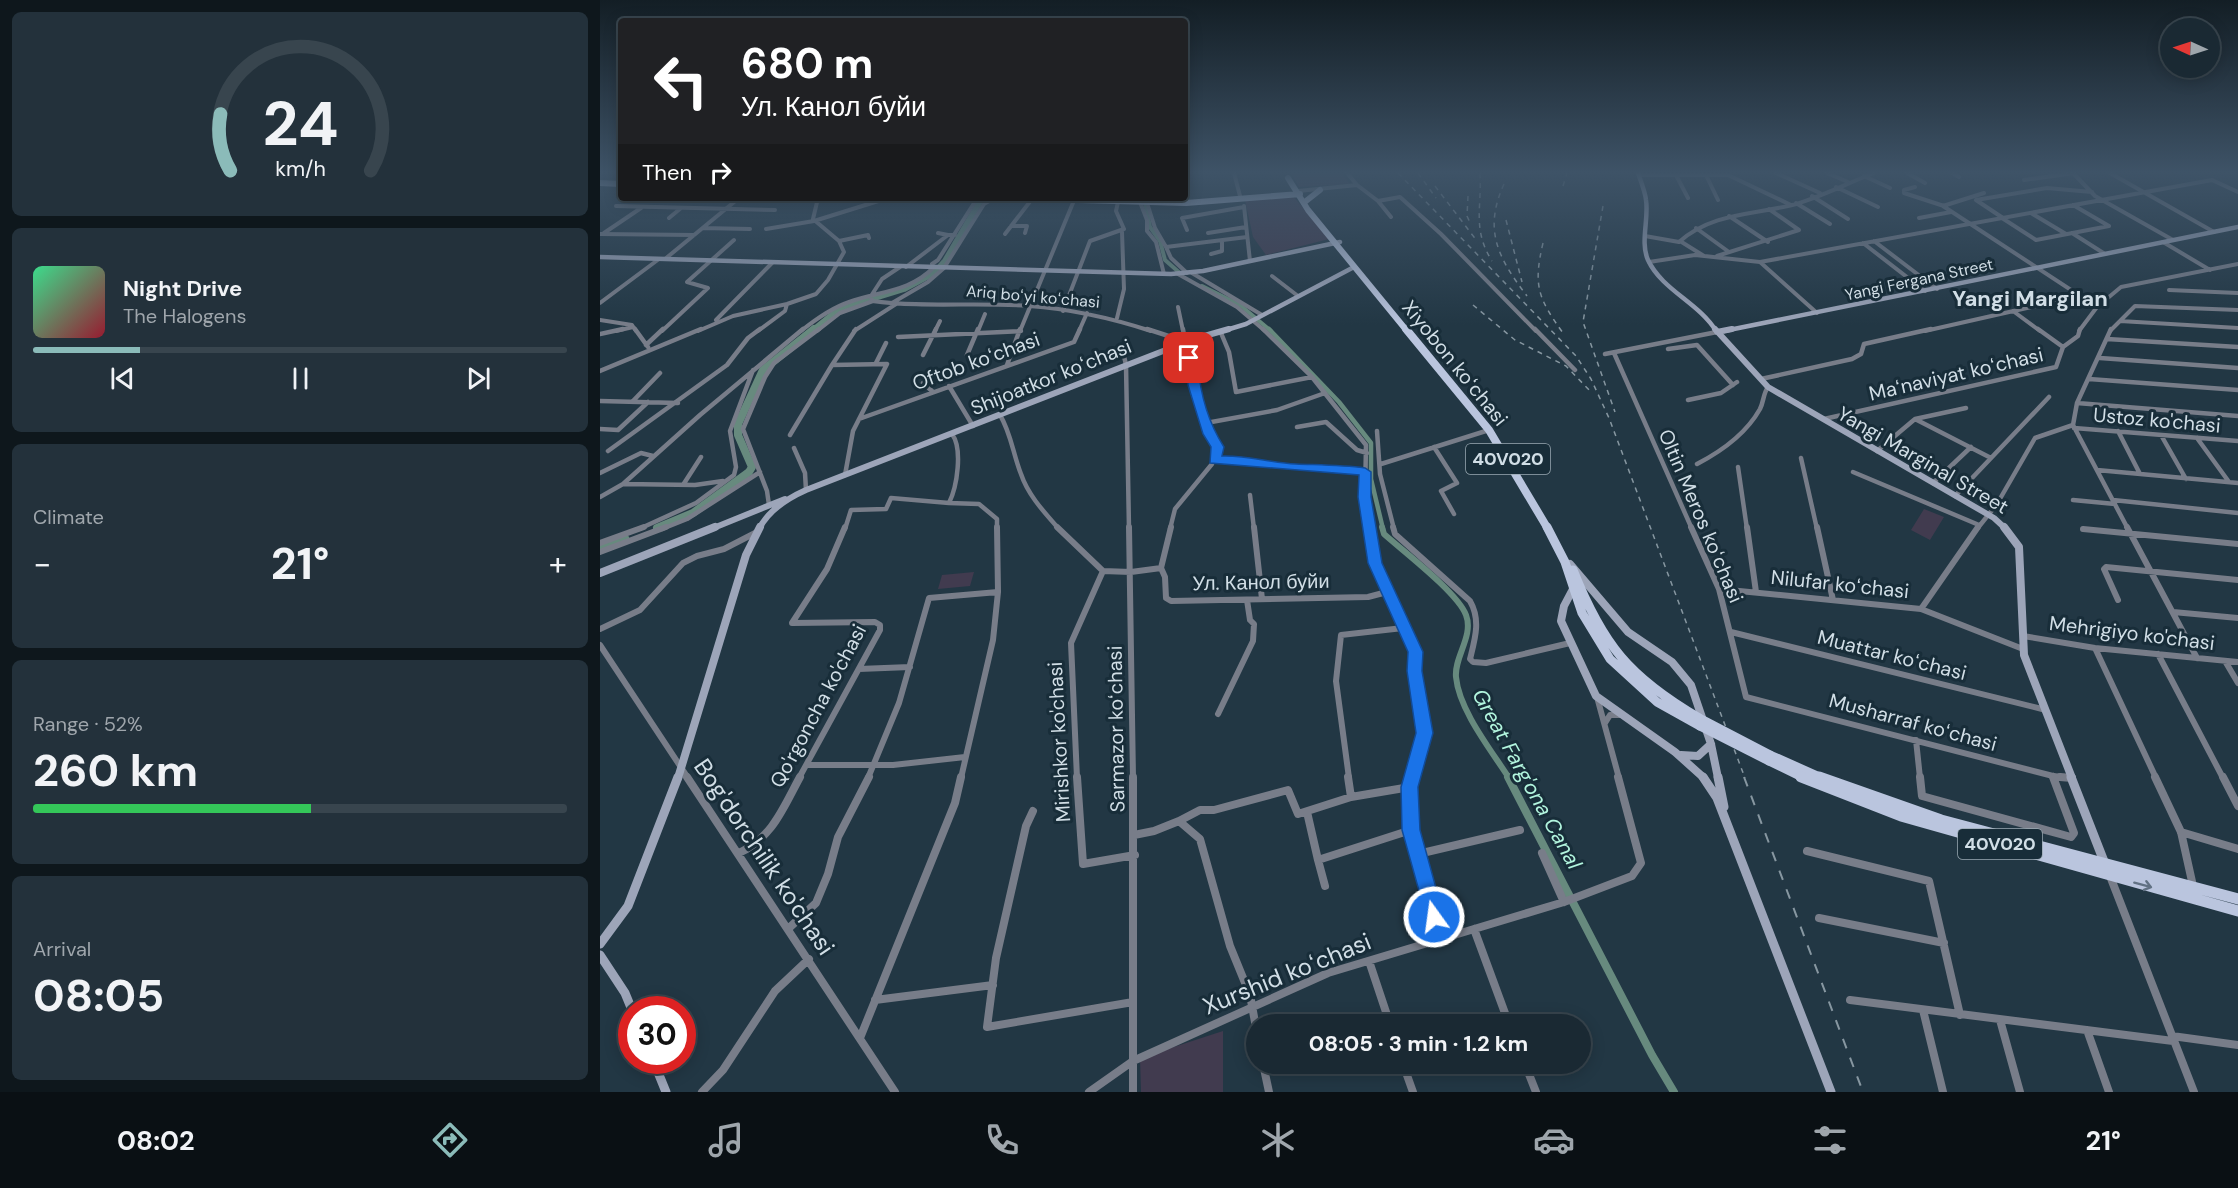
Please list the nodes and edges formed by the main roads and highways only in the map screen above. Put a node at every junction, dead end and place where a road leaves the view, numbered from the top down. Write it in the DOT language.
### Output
graph roads {
  1 [pos="1324,224"];
  2 [pos="1324,224"];
  3 [pos="1645,224"];
  4 [pos="2238,227"];
  5 [pos="1338,242"];
  6 [pos="600,257"];
  7 [pos="1354,267"];
  8 [pos="1718,332"];
  9 [pos="1456,385"];
  10 [pos="793,496"];
  11 [pos="769,505"];
  12 [pos="763,520"];
  13 [pos="1570,564"];
  14 [pos="600,573"];
  15 [pos="1573,589"];
  16 [pos="1600,596"];
  17 [pos="1585,602"];
  18 [pos="1582,613"];
  19 [pos="1561,615"];
  20 [pos="1699,722"];
  21 [pos="1711,744"];
  22 [pos="1675,752"];
  23 [pos="1769,758"];
  24 [pos="1727,821"];
  25 [pos="2105,864"];
  26 [pos="2110,876"];
  27 [pos="2238,899"];
  28 [pos="2238,911"];
  29 [pos="600,944"];
  30 [pos="600,955"];
  31 [pos="626,996"];
  32 [pos="659,1074"];
  33 [pos="666,1092"];
  34 [pos="1831,1092"];
  1 -- 5 [label="main road, Xiyobon koʻchasi / 40V020"];
  2 -- 5 [label="main road, Xiyobon koʻchasi / 40V020"];
  3 -- 8 [label="main road, Yangi Marginal Street"];
  4 -- 8 [label="main road, Yangi Fergana Street"];
  5 -- 6 [label="main road"];
  5 -- 7 [label="main road, Xiyobon koʻchasi / 40V020"];
  5 -- 9 [label="main road, Xiyobon koʻchasi / 40V020"];
  7 -- 9 [label="main road, Xiyobon koʻchasi / 40V020"];
  7 -- 10 [label="main road, Shijoatkor koʻchasi"];
  8 -- 25 [label="main road, Yangi Marginal Street"];
  9 -- 13 [label="main road, Xiyobon koʻchasi / 40V020"];
  9 -- 15 [label="main road, Xiyobon koʻchasi / 40V020"];
  10 -- 11 [label="main road"];
  10 -- 12 [label="main road, Shijoatkor koʻchasi"];
  11 -- 12 [label="main road"];
  11 -- 14 [label="main road"];
  12 -- 29 [label="main road"];
  13 -- 16 [label="main road"];
  13 -- 17 [label="main road, Xiyobon koʻchasi / 40V020"];
  15 -- 18 [label="main road, Xiyobon koʻchasi / 40V020"];
  15 -- 19 [label="main road"];
  16 -- 17 [label="main road"];
  16 -- 21 [label="main road"];
  17 -- 20 [label="main road, Xiyobon koʻchasi / 40V020"];
  18 -- 19 [label="main road"];
  18 -- 20 [label="main road, Xiyobon koʻchasi / 40V020"];
  19 -- 22 [label="main road"];
  20 -- 23 [label="main road, 40V020, bridge"];
  21 -- 22 [label="main road"];
  21 -- 24 [label="main road"];
  22 -- 24 [label="main road"];
  23 -- 25 [label="main road, 40V020"];
  23 -- 26 [label="main road, 40V020"];
  24 -- 34 [label="main road"];
  25 -- 26 [label="main road, Yangi Marginal Street"];
  25 -- 27 [label="main road, 40V020"];
  26 -- 28 [label="main road, 40V020, one-way"];
  30 -- 31 [label="main road"];
  32 -- 33 [label="main road"];
}
